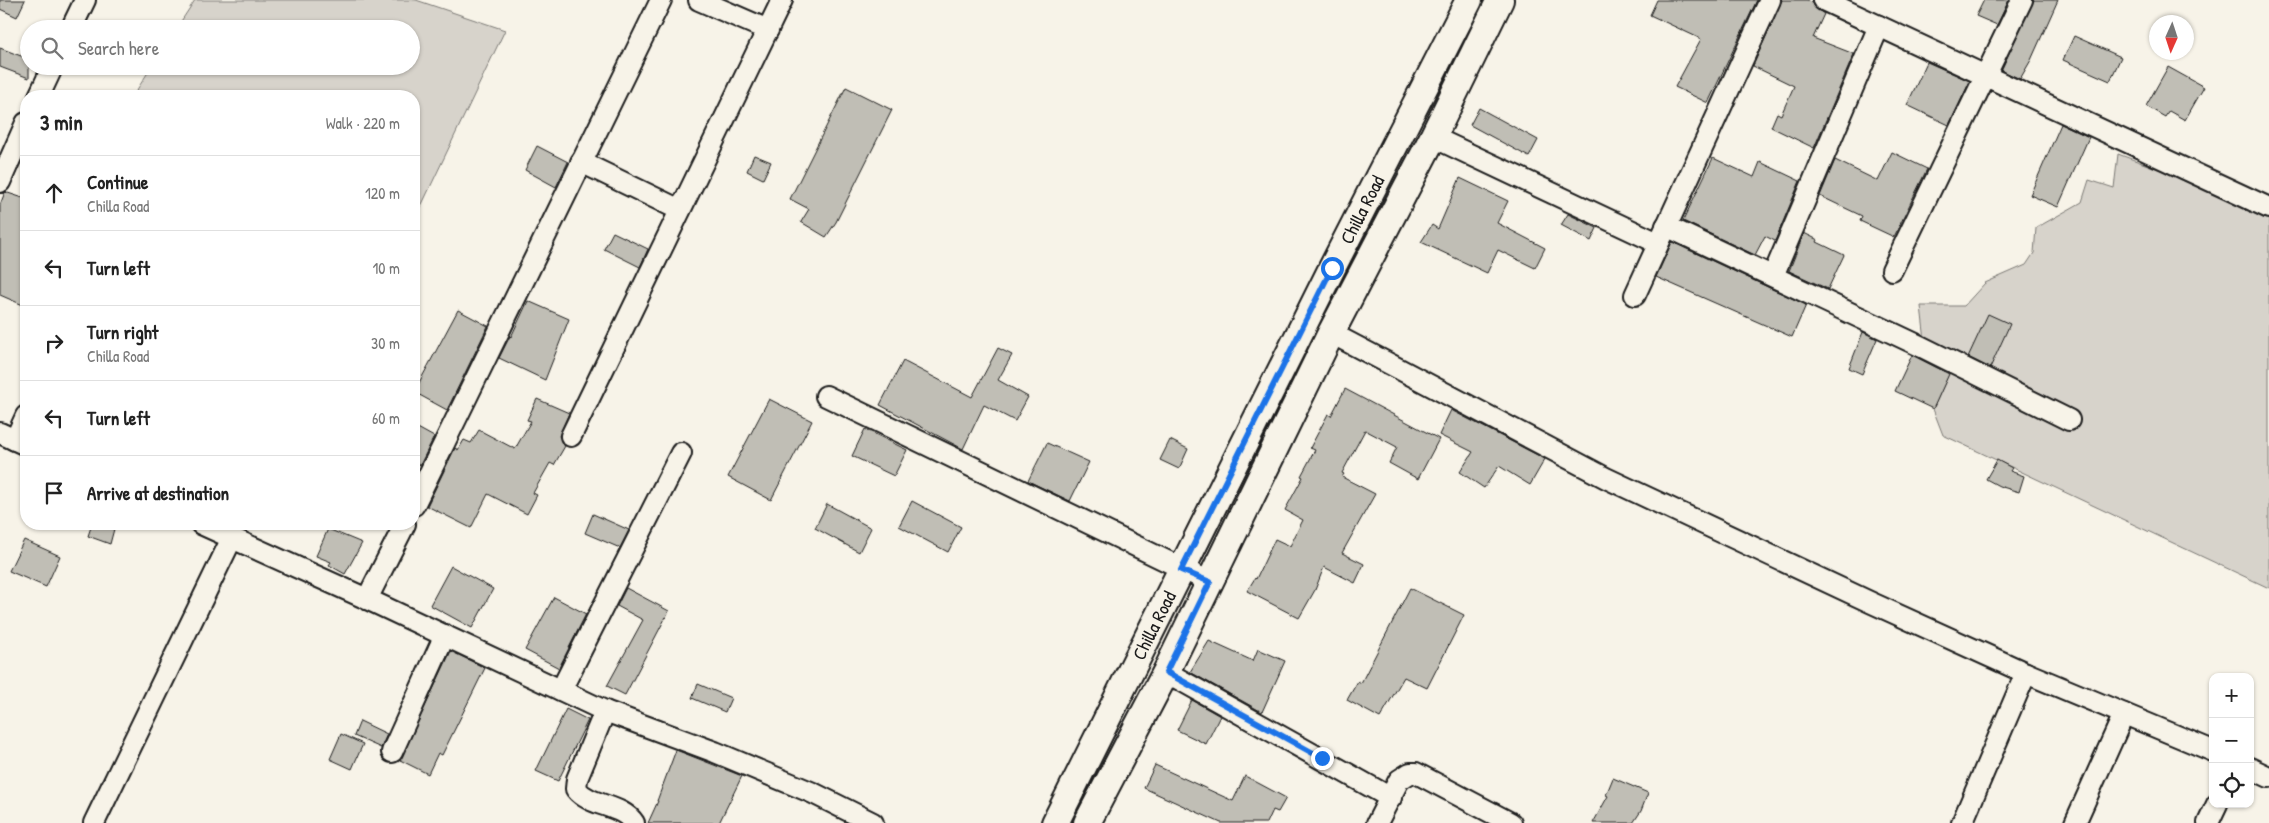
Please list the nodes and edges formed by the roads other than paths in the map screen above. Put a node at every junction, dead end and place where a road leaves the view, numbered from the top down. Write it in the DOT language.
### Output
graph roads {
  1 [pos="85,0"];
  2 [pos="661,0"];
  3 [pos="698,0"];
  4 [pos="782,0"];
  5 [pos="1469,0"];
  6 [pos="1500,0"];
  7 [pos="1770,0"];
  8 [pos="1823,0"];
  9 [pos="2022,0"];
  10 [pos="75,20"];
  11 [pos="1879,26"];
  12 [pos="768,30"];
  13 [pos="49,75"];
  14 [pos="1985,75"];
  15 [pos="42,90"];
  16 [pos="20,133"];
  17 [pos="1433,137"];
  18 [pos="4,159"];
  19 [pos="582,162"];
  20 [pos="0,182"];
  21 [pos="2269,208"];
  22 [pos="680,210"];
  23 [pos="1662,235"];
  24 [pos="1892,270"];
  25 [pos="1772,276"];
  26 [pos="1635,295"];
  27 [pos="1331,333"];
  28 [pos="826,396"];
  29 [pos="2069,420"];
  30 [pos="20,428"];
  31 [pos="571,436"];
  32 [pos="14,440"];
  33 [pos="682,453"];
  34 [pos="420,493"];
  35 [pos="214,530"];
  36 [pos="402,530"];
  37 [pos="232,538"];
  38 [pos="1181,570"];
  39 [pos="1210,582"];
  40 [pos="368,599"];
  41 [pos="445,635"];
  42 [pos="1166,672"];
  43 [pos="2026,672"];
  44 [pos="561,690"];
  45 [pos="606,711"];
  46 [pos="2124,714"];
  47 [pos="2209,749"];
  48 [pos="392,752"];
  49 [pos="2254,770"];
  50 [pos="2269,777"];
  51 [pos="1391,798"];
  52 [pos="2215,808"];
  53 [pos="94,823"];
  54 [pos="634,823"];
  55 [pos="873,823"];
  56 [pos="1055,823"];
  57 [pos="1087,823"];
  58 [pos="1377,823"];
  59 [pos="1512,823"];
  60 [pos="1962,823"];
  61 [pos="2075,823"];
  62 [pos="2208,823"];
  1 -- 10 [label="street"];
  2 -- 19 [label="street"];
  3 -- 12 [label="street"];
  4 -- 12 [label="street"];
  5 -- 38 [label="main road, Chilla Road"];
  6 -- 17 [label="main road, Chilla Road"];
  7 -- 23 [label="street"];
  8 -- 11 [label="street"];
  9 -- 14 [label="street"];
  11 -- 14 [label="street"];
  11 -- 25 [label="street"];
  12 -- 22 [label="street"];
  13 -- 15 [label="street"];
  14 -- 21 [label="street"];
  14 -- 24 [label="street"];
  16 -- 18 [label="street"];
  17 -- 23 [label="street"];
  17 -- 27 [label="main road, Chilla Road"];
  18 -- 20 [label="street"];
  19 -- 22 [label="street"];
  19 -- 34 [label="street"];
  22 -- 31 [label="street"];
  23 -- 25 [label="street"];
  23 -- 26 [label="street"];
  25 -- 29 [label="street"];
  27 -- 39 [label="main road, Chilla Road"];
  27 -- 43 [label="street"];
  28 -- 38 [label="street"];
  30 -- 32 [label="street"];
  33 -- 44 [label="street"];
  35 -- 37 [label="street"];
  36 -- 40 [label="street"];
  37 -- 40 [label="street"];
  37 -- 53 [label="street"];
  38 -- 39 [label="street"];
  38 -- 56 [label="main road, Chilla Road"];
  39 -- 42 [label="main road, Chilla Road"];
  40 -- 41 [label="street"];
  41 -- 44 [label="street"];
  41 -- 48 [label="street"];
  42 -- 51 [label="street"];
  42 -- 57 [label="main road, Chilla Road"];
  43 -- 46 [label="street"];
  43 -- 60 [label="street"];
  44 -- 45 [label="street"];
  45 -- 54 [label="street"];
  45 -- 55 [label="street"];
  46 -- 47 [label="street"];
  46 -- 61 [label="street"];
  49 -- 50 [label="street"];
  51 -- 58 [label="street"];
  51 -- 59 [label="street"];
  52 -- 62 [label="street"];
}
